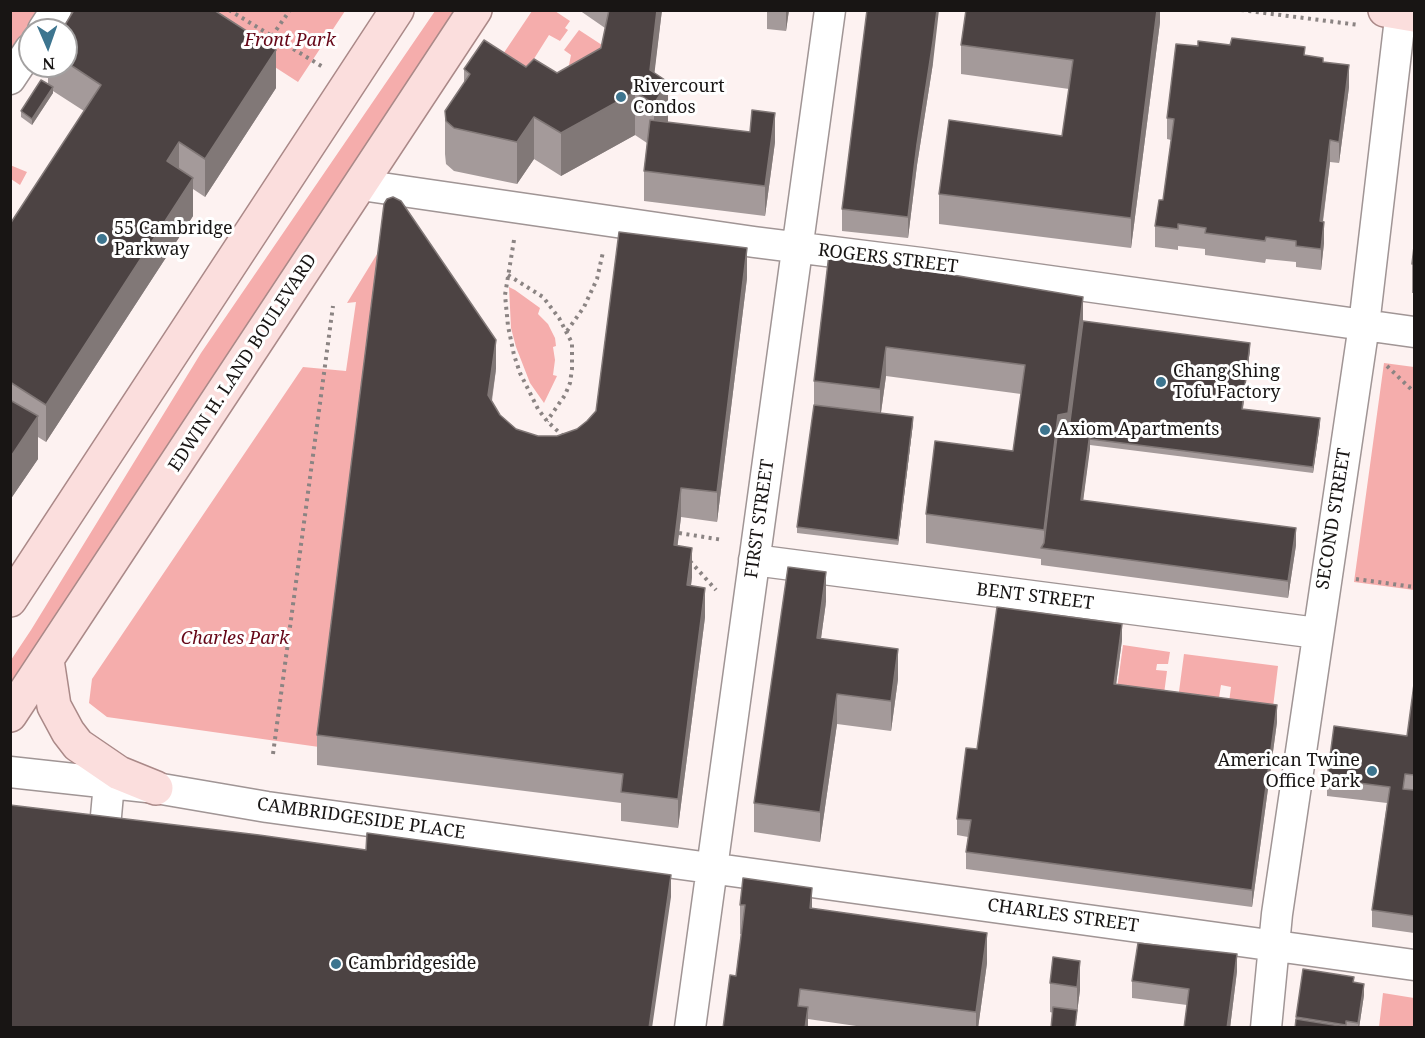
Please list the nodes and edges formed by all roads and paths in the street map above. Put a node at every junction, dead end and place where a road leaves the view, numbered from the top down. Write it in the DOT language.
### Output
graph roads {
  1 [pos="229,10"];
  2 [pos="290,10"];
  3 [pos="397,10"];
  4 [pos="475,10"];
  5 [pos="830,10"];
  6 [pos="1241,10"];
  7 [pos="1393,15"];
  8 [pos="272,36"];
  9 [pos="349,84"];
  10 [pos="361,185"];
  11 [pos="514,240"];
  12 [pos="798,247"];
  13 [pos="603,252"];
  14 [pos="507,275"];
  15 [pos="333,306"];
  16 [pos="1364,325"];
  17 [pos="567,331"];
  18 [pos="1414,332"];
  19 [pos="1382,362"];
  20 [pos="1414,392"];
  21 [pos="547,421"];
  22 [pos="569,441"];
  23 [pos="679,533"];
  24 [pos="723,540"];
  25 [pos="685,555"];
  26 [pos="754,560"];
  27 [pos="1352,579"];
  28 [pos="1414,587"];
  29 [pos="716,590"];
  30 [pos="10,600"];
  31 [pos="1317,633"];
  32 [pos="47,660"];
  33 [pos="10,715"];
  34 [pos="273,754"];
  35 [pos="10,772"];
  36 [pos="109,783"];
  37 [pos="156,788"];
  38 [pos="104,838"];
  39 [pos="711,868"];
  40 [pos="1273,946"];
  41 [pos="1414,965"];
  42 [pos="690,1028"];
  43 [pos="1266,1028"];
  1 -- 8 [label="path"];
  2 -- 8 [label="path"];
  3 -- 9 [label="main road"];
  4 -- 10 [label="main road, EDWIN H. LAND BOULEVARD"];
  5 -- 12 [label="street, FIRST STREET"];
  6 -- 7 [label="path"];
  7 -- 16 [label="street, SECOND STREET"];
  8 -- 9 [label="path"];
  9 -- 30 [label="main road"];
  10 -- 12 [label="street, ROGERS STREET"];
  10 -- 32 [label="main road, EDWIN H. LAND BOULEVARD"];
  11 -- 14 [label="path"];
  12 -- 16 [label="street, ROGERS STREET"];
  12 -- 26 [label="street, FIRST STREET"];
  13 -- 17 [label="path"];
  14 -- 17 [label="path"];
  14 -- 21 [label="path"];
  15 -- 34 [label="path"];
  16 -- 18 [label="street, ROGERS STREET"];
  16 -- 31 [label="street, SECOND STREET"];
  17 -- 21 [label="path"];
  19 -- 20 [label="path"];
  21 -- 22 [label="path"];
  23 -- 24 [label="path"];
  25 -- 29 [label="path"];
  26 -- 31 [label="street, BENT STREET"];
  26 -- 39 [label="street, FIRST STREET"];
  27 -- 28 [label="path"];
  31 -- 40 [label="street, SECOND STREET"];
  32 -- 33 [label="main road, EDWIN H. LAND BOULEVARD"];
  32 -- 37 [label="main road"];
  35 -- 36 [label="street, CAMBRIDGESIDE PLACE"];
  36 -- 37 [label="street, CAMBRIDGESIDE PLACE"];
  36 -- 38 [label="street"];
  37 -- 39 [label="street, CAMBRIDGESIDE PLACE"];
  39 -- 40 [label="street, CHARLES STREET"];
  39 -- 42 [label="street, FIRST STREET"];
  40 -- 41 [label="street, CHARLES STREET"];
  40 -- 43 [label="street, SECOND STREET"];
}
